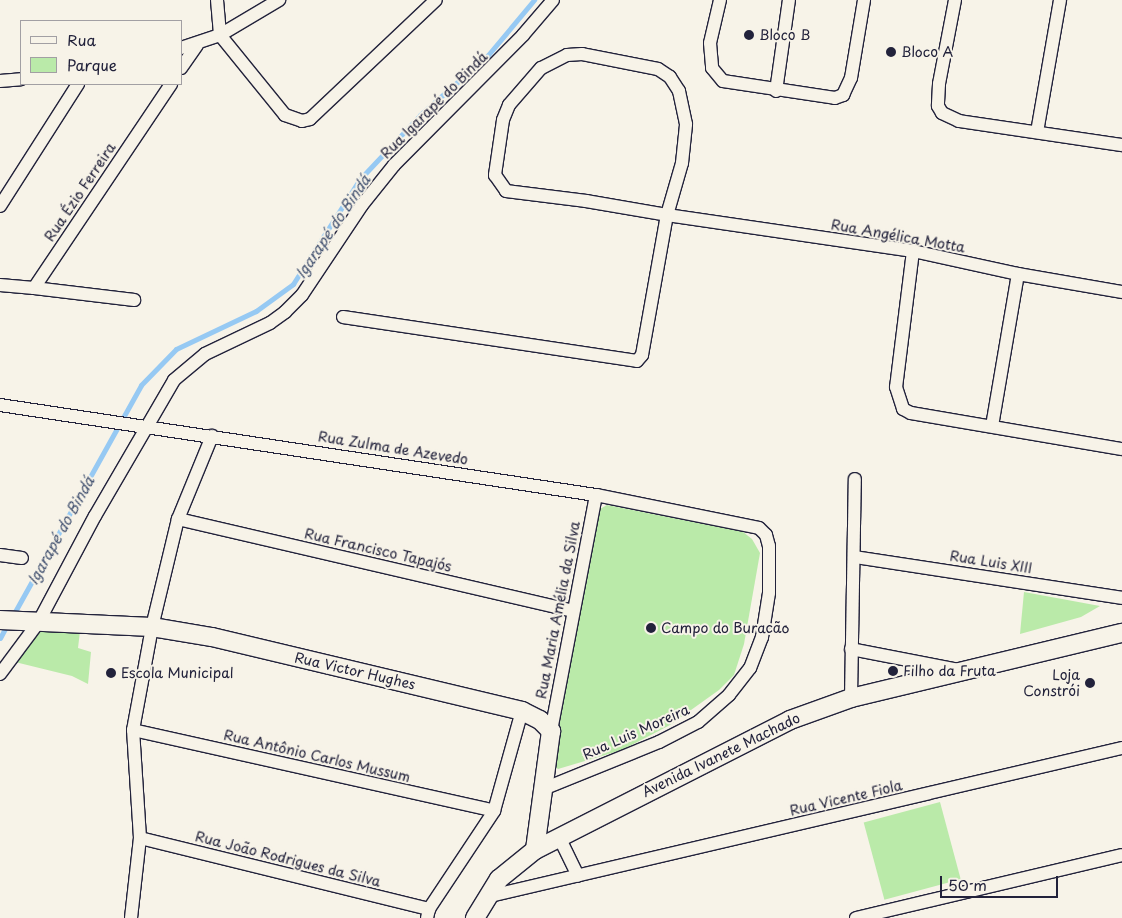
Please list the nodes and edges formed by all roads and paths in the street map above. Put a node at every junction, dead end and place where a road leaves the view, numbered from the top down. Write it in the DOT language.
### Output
graph roads {
  1 [pos="218,0"];
  2 [pos="279,0"];
  3 [pos="436,0"];
  4 [pos="552,0"];
  5 [pos="720,0"];
  6 [pos="789,0"];
  7 [pos="864,0"];
  8 [pos="955,0"];
  9 [pos="1060,0"];
  10 [pos="220,35"];
  11 [pos="197,45"];
  12 [pos="182,48"];
  13 [pos="182,67"];
  14 [pos="20,80"];
  15 [pos="0,81"];
  16 [pos="77,85"];
  17 [pos="170,85"];
  18 [pos="0,88"];
  19 [pos="776,91"];
  20 [pos="1037,132"];
  21 [pos="1122,145"];
  22 [pos="0,206"];
  23 [pos="667,215"];
  24 [pos="913,251"];
  25 [pos="1018,274"];
  26 [pos="0,285"];
  27 [pos="34,288"];
  28 [pos="1122,292"];
  29 [pos="134,300"];
  30 [pos="344,317"];
  31 [pos="0,406"];
  32 [pos="140,426"];
  33 [pos="992,426"];
  34 [pos="212,436"];
  35 [pos="1122,449"];
  36 [pos="855,479"];
  37 [pos="596,494"];
  38 [pos="178,519"];
  39 [pos="769,546"];
  40 [pos="0,555"];
  41 [pos="855,556"];
  42 [pos="22,558"];
  43 [pos="1122,598"];
  44 [pos="572,611"];
  45 [pos="0,620"];
  46 [pos="29,622"];
  47 [pos="152,627"];
  48 [pos="1122,633"];
  49 [pos="850,649"];
  50 [pos="966,671"];
  51 [pos="0,674"];
  52 [pos="851,698"];
  53 [pos="522,711"];
  54 [pos="133,730"];
  55 [pos="551,731"];
  56 [pos="1122,748"];
  57 [pos="541,790"];
  58 [pos="494,811"];
  59 [pos="559,837"];
  60 [pos="140,838"];
  61 [pos="536,850"];
  62 [pos="1122,855"];
  63 [pos="578,876"];
  64 [pos="486,897"];
  65 [pos="428,913"];
  66 [pos="131,918"];
  67 [pos="475,918"];
  68 [pos="856,918"];
  1 -- 10 [label="street"];
  2 -- 10 [label="street"];
  3 -- 10 [label="street"];
  4 -- 32 [label="street, Rua Igarapé do Bindá"];
  5 -- 19 [label="street"];
  6 -- 19 [label="street"];
  7 -- 19 [label="street"];
  8 -- 20 [label="street"];
  9 -- 20 [label="street"];
  10 -- 11 [label="street"];
  11 -- 12 [label="street"];
  11 -- 13 [label="street"];
  14 -- 15 [label="street"];
  14 -- 18 [label="street"];
  16 -- 22 [label="street"];
  17 -- 27 [label="street, Rua Ézio Ferreira"];
  20 -- 21 [label="street"];
  23 -- 23 [label="street, Rua Angélica Motta"];
  23 -- 24 [label="street, Rua Angélica Motta"];
  23 -- 30 [label="street"];
  24 -- 25 [label="street, Rua Angélica Motta"];
  24 -- 33 [label="street"];
  25 -- 28 [label="street, Rua Angélica Motta"];
  25 -- 33 [label="street"];
  26 -- 27 [label="street"];
  27 -- 29 [label="street"];
  31 -- 32 [label="street, Rua Zulma de Azevedo"];
  32 -- 34 [label="street, Rua Zulma de Azevedo"];
  32 -- 46 [label="street, Rua Igarapé do Bindá"];
  33 -- 35 [label="street"];
  34 -- 37 [label="street, Rua Zulma de Azevedo"];
  34 -- 38 [label="street"];
  36 -- 41 [label="street"];
  37 -- 39 [label="street, Rua Zulma de Azevedo"];
  37 -- 44 [label="street, Rua Maria Amélia da Silva"];
  38 -- 44 [label="street, Rua Francisco Tapajós"];
  38 -- 47 [label="street"];
  39 -- 57 [label="street, Rua Luis Moreira"];
  40 -- 42 [label="street"];
  41 -- 43 [label="street, Rua Luis XIII"];
  41 -- 49 [label="street"];
  44 -- 55 [label="street, Rua Maria Amélia da Silva"];
  45 -- 46 [label="street, Rua Victor Hughes"];
  46 -- 47 [label="street, Rua Victor Hughes"];
  46 -- 51 [label="street, Rua Igarapé do Bindá"];
  47 -- 53 [label="street, Rua Victor Hughes"];
  47 -- 54 [label="street"];
  48 -- 50 [label="street, Avenida Ivanete Machado"];
  49 -- 50 [label="street"];
  49 -- 52 [label="street"];
  50 -- 52 [label="street, Avenida Ivanete Machado"];
  52 -- 59 [label="street, Avenida Ivanete Machado"];
  53 -- 55 [label="street, Rua Victor Hughes"];
  53 -- 58 [label="street"];
  54 -- 58 [label="street, Rua Antônio Carlos Mussum"];
  54 -- 60 [label="street"];
  55 -- 57 [label="street"];
  56 -- 63 [label="street, Rua Vicente Fiola"];
  57 -- 61 [label="street"];
  58 -- 65 [label="street"];
  59 -- 61 [label="street, Avenida Ivanete Machado"];
  59 -- 63 [label="street"];
  60 -- 65 [label="street, Rua João Rodrigues da Silva"];
  60 -- 66 [label="street"];
  61 -- 64 [label="street, Avenida Ivanete Machado"];
  62 -- 68 [label="street"];
  63 -- 64 [label="street, Rua Vicente Fiola"];
  64 -- 67 [label="street, Avenida Ivanete Machado"];
}
